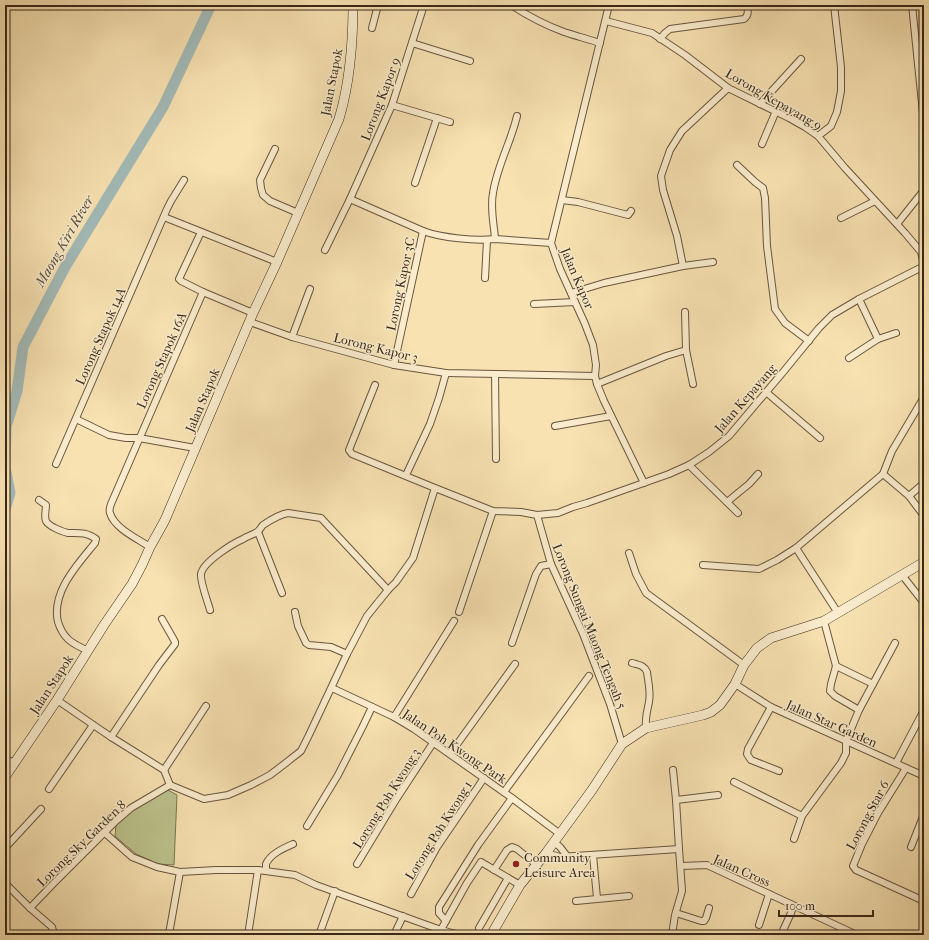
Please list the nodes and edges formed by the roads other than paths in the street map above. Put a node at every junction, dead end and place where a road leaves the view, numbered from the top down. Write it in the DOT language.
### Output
graph roads {
  1 [pos="353,5"];
  2 [pos="378,5"];
  3 [pos="424,5"];
  4 [pos="511,5"];
  5 [pos="609,5"];
  6 [pos="747,5"];
  7 [pos="834,5"];
  8 [pos="912,5"];
  9 [pos="606,22"];
  10 [pos="372,28"];
  11 [pos="660,39"];
  12 [pos="412,43"];
  13 [pos="600,43"];
  14 [pos="802,59"];
  15 [pos="470,62"];
  16 [pos="728,88"];
  17 [pos="392,104"];
  18 [pos="760,104"];
  19 [pos="776,111"];
  20 [pos="517,116"];
  21 [pos="437,118"];
  22 [pos="450,122"];
  23 [pos="924,123"];
  24 [pos="818,136"];
  25 [pos="762,144"];
  26 [pos="275,149"];
  27 [pos="737,165"];
  28 [pos="184,180"];
  29 [pos="415,183"];
  30 [pos="924,190"];
  31 [pos="350,199"];
  32 [pos="562,200"];
  33 [pos="875,201"];
  34 [pos="631,210"];
  35 [pos="298,213"];
  36 [pos="164,217"];
  37 [pos="841,218"];
  38 [pos="897,224"];
  39 [pos="423,231"];
  40 [pos="200,232"];
  41 [pos="495,239"];
  42 [pos="487,240"];
  43 [pos="551,243"];
  44 [pos="325,250"];
  45 [pos="277,262"];
  46 [pos="713,262"];
  47 [pos="924,265"];
  48 [pos="683,266"];
  49 [pos="485,278"];
  50 [pos="310,289"];
  51 [pos="204,292"];
  52 [pos="571,293"];
  53 [pos="859,299"];
  54 [pos="575,302"];
  55 [pos="534,304"];
  56 [pos="685,312"];
  57 [pos="253,313"];
  58 [pos="250,322"];
  59 [pos="896,333"];
  60 [pos="292,336"];
  61 [pos="878,339"];
  62 [pos="809,341"];
  63 [pos="686,350"];
  64 [pos="849,358"];
  65 [pos="394,365"];
  66 [pos="446,373"];
  67 [pos="496,374"];
  68 [pos="596,376"];
  69 [pos="597,384"];
  70 [pos="693,384"];
  71 [pos="376,385"];
  72 [pos="766,392"];
  73 [pos="924,397"];
  74 [pos="611,416"];
  75 [pos="76,419"];
  76 [pos="555,426"];
  77 [pos="139,438"];
  78 [pos="820,438"];
  79 [pos="195,448"];
  80 [pos="496,459"];
  81 [pos="56,464"];
  82 [pos="689,465"];
  83 [pos="758,474"];
  84 [pos="883,474"];
  85 [pos="406,476"];
  86 [pos="644,482"];
  87 [pos="924,483"];
  88 [pos="435,488"];
  89 [pos="909,496"];
  90 [pos="39,500"];
  91 [pos="727,502"];
  92 [pos="493,511"];
  93 [pos="738,513"];
  94 [pos="537,516"];
  95 [pos="924,516"];
  96 [pos="258,532"];
  97 [pos="150,547"];
  98 [pos="796,548"];
  99 [pos="629,553"];
  100 [pos="924,562"];
  101 [pos="551,564"];
  102 [pos="703,565"];
  103 [pos="902,576"];
  104 [pos="388,590"];
  105 [pos="282,593"];
  106 [pos="924,603"];
  107 [pos="210,610"];
  108 [pos="295,612"];
  109 [pos="459,612"];
  110 [pos="838,613"];
  111 [pos="162,619"];
  112 [pos="454,621"];
  113 [pos="824,621"];
  114 [pos="512,643"];
  115 [pos="895,643"];
  116 [pos="88,651"];
  117 [pos="347,654"];
  118 [pos="632,663"];
  119 [pos="515,664"];
  120 [pos="744,665"];
  121 [pos="836,666"];
  122 [pos="589,676"];
  123 [pos="735,684"];
  124 [pos="873,684"];
  125 [pos="332,688"];
  126 [pos="57,700"];
  127 [pos="206,706"];
  128 [pos="372,707"];
  129 [pos="771,707"];
  130 [pos="859,710"];
  131 [pos="924,710"];
  132 [pos="394,717"];
  133 [pos="93,725"];
  134 [pos="646,728"];
  135 [pos="111,737"];
  136 [pos="846,741"];
  137 [pos="433,743"];
  138 [pos="622,744"];
  139 [pos="450,754"];
  140 [pos="5,759"];
  141 [pos="14,763"];
  142 [pos="896,763"];
  143 [pos="906,768"];
  144 [pos="164,770"];
  145 [pos="673,770"];
  146 [pos="779,771"];
  147 [pos="924,776"];
  148 [pos="5,777"];
  149 [pos="484,778"];
  150 [pos="734,782"];
  151 [pos="170,785"];
  152 [pos="49,789"];
  153 [pos="504,792"];
  154 [pos="718,795"];
  155 [pos="512,798"];
  156 [pos="676,800"];
  157 [pos="41,809"];
  158 [pos="924,814"];
  159 [pos="802,816"];
  160 [pos="307,826"];
  161 [pos="105,833"];
  162 [pos="560,834"];
  163 [pos="794,839"];
  164 [pos="554,842"];
  165 [pos="293,844"];
  166 [pos="911,847"];
  167 [pos="5,848"];
  168 [pos="678,850"];
  169 [pos="546,854"];
  170 [pos="471,855"];
  171 [pos="593,855"];
  172 [pos="567,856"];
  173 [pos="481,862"];
  174 [pos="357,864"];
  175 [pos="537,865"];
  176 [pos="680,866"];
  177 [pos="258,870"];
  178 [pos="494,870"];
  179 [pos="266,871"];
  180 [pos="180,872"];
  181 [pos="508,878"];
  182 [pos="5,884"];
  183 [pos="520,885"];
  184 [pos="335,891"];
  185 [pos="411,894"];
  186 [pos="768,894"];
  187 [pos="630,896"];
  188 [pos="597,898"];
  189 [pos="576,901"];
  190 [pos="924,901"];
  191 [pos="794,906"];
  192 [pos="30,908"];
  193 [pos="709,908"];
  194 [pos="676,913"];
  195 [pos="402,916"];
  196 [pos="446,921"];
  197 [pos="759,925"];
  198 [pos="479,928"];
  199 [pos="842,928"];
  200 [pos="440,932"];
  201 [pos="169,934"];
  202 [pos="839,934"];
  203 [pos="54,935"];
  204 [pos="248,935"];
  205 [pos="319,935"];
  206 [pos="394,935"];
  207 [pos="460,935"];
  208 [pos="491,935"];
  209 [pos="672,935"];
  210 [pos="781,935"];
  211 [pos="857,935"];
  1 -- 35 [label="main road, Jalan Stapok"];
  2 -- 10 [label="street"];
  3 -- 12 [label="street, Lorong Kapor 9"];
  4 -- 13 [label="street"];
  5 -- 9 [label="street, Jalan Kapor"];
  6 -- 11 [label="street"];
  7 -- 24 [label="street"];
  8 -- 23 [label="street"];
  9 -- 11 [label="street, Lorong Kepayang 9"];
  9 -- 13 [label="street, Jalan Kapor"];
  11 -- 16 [label="street, Lorong Kepayang 9"];
  12 -- 15 [label="street"];
  12 -- 17 [label="street, Lorong Kapor 9"];
  13 -- 32 [label="street, Jalan Kapor"];
  14 -- 18 [label="street"];
  16 -- 18 [label="street, Lorong Kepayang 9"];
  16 -- 48 [label="street"];
  17 -- 21 [label="street"];
  17 -- 31 [label="street, Lorong Kapor 9"];
  18 -- 19 [label="street, Lorong Kepayang 9"];
  19 -- 24 [label="street, Lorong Kepayang 9"];
  19 -- 25 [label="street"];
  20 -- 41 [label="street"];
  21 -- 22 [label="street"];
  21 -- 29 [label="street"];
  24 -- 33 [label="street, Lorong Kepayang 9"];
  26 -- 35 [label="street"];
  27 -- 62 [label="street"];
  28 -- 36 [label="street, Lorong Stapok 14A"];
  30 -- 38 [label="street"];
  31 -- 39 [label="street"];
  31 -- 44 [label="street, Lorong Kapor 9"];
  32 -- 34 [label="street"];
  32 -- 43 [label="street, Jalan Kapor"];
  33 -- 37 [label="street"];
  33 -- 38 [label="street, Lorong Kepayang 9"];
  35 -- 45 [label="main road, Jalan Stapok"];
  36 -- 40 [label="street"];
  36 -- 75 [label="street, Lorong Stapok 14A"];
  38 -- 47 [label="street, Lorong Kepayang 9"];
  39 -- 42 [label="street"];
  39 -- 65 [label="street, Lorong Kapor 3C"];
  40 -- 45 [label="street"];
  40 -- 51 [label="street"];
  41 -- 42 [label="street"];
  41 -- 43 [label="street"];
  42 -- 49 [label="street"];
  43 -- 52 [label="street, Jalan Kapor"];
  45 -- 57 [label="main road, Jalan Stapok"];
  46 -- 48 [label="street"];
  47 -- 53 [label="street, Jalan Kepayang"];
  48 -- 52 [label="street"];
  50 -- 60 [label="street"];
  51 -- 57 [label="street"];
  51 -- 77 [label="street, Lorong Stapok 16A"];
  52 -- 54 [label="street, Jalan Kapor"];
  53 -- 61 [label="street"];
  53 -- 62 [label="street, Jalan Kepayang"];
  54 -- 55 [label="street"];
  54 -- 68 [label="street, Jalan Kapor"];
  56 -- 63 [label="street"];
  57 -- 58 [label="main road, Jalan Stapok"];
  58 -- 60 [label="street, Lorong Kapor 3"];
  58 -- 79 [label="main road, Jalan Stapok"];
  59 -- 61 [label="street"];
  60 -- 65 [label="street, Lorong Kapor 3"];
  61 -- 64 [label="street"];
  62 -- 72 [label="street, Jalan Kepayang"];
  63 -- 69 [label="street"];
  63 -- 70 [label="street"];
  65 -- 66 [label="street, Lorong Kapor 3"];
  66 -- 67 [label="street, Lorong Kapor 3"];
  66 -- 85 [label="street"];
  67 -- 68 [label="street, Lorong Kapor 3"];
  67 -- 80 [label="street"];
  68 -- 69 [label="street, Jalan Kapor"];
  69 -- 74 [label="street, Jalan Kapor"];
  71 -- 85 [label="street"];
  72 -- 78 [label="street"];
  72 -- 82 [label="street, Jalan Kepayang"];
  73 -- 84 [label="street"];
  74 -- 76 [label="street"];
  74 -- 86 [label="street, Jalan Kapor"];
  75 -- 77 [label="street"];
  75 -- 81 [label="street, Lorong Stapok 14A"];
  77 -- 79 [label="street"];
  77 -- 97 [label="street, Lorong Stapok 16A"];
  79 -- 97 [label="main road, Jalan Stapok"];
  82 -- 86 [label="street, Jalan Kepayang"];
  82 -- 91 [label="street"];
  83 -- 91 [label="street"];
  84 -- 89 [label="street"];
  84 -- 98 [label="street"];
  85 -- 88 [label="street"];
  86 -- 94 [label="street, Jalan Kepayang"];
  87 -- 89 [label="street"];
  88 -- 92 [label="street"];
  88 -- 104 [label="street"];
  89 -- 95 [label="street"];
  90 -- 116 [label="street"];
  91 -- 93 [label="street"];
  92 -- 94 [label="street"];
  92 -- 109 [label="street"];
  94 -- 101 [label="street, Lorong Sungai Maong Tengah 5"];
  96 -- 104 [label="street"];
  96 -- 105 [label="street"];
  96 -- 107 [label="street"];
  97 -- 116 [label="main road, Jalan Stapok"];
  98 -- 102 [label="street"];
  98 -- 110 [label="street"];
  99 -- 120 [label="street"];
  100 -- 103 [label="main road"];
  101 -- 114 [label="street"];
  101 -- 138 [label="street, Lorong Sungai Maong Tengah 5"];
  103 -- 106 [label="street"];
  103 -- 110 [label="main road"];
  104 -- 117 [label="street"];
  108 -- 117 [label="street"];
  110 -- 113 [label="main road"];
  111 -- 135 [label="street"];
  112 -- 132 [label="street"];
  113 -- 120 [label="main road"];
  113 -- 121 [label="street"];
  115 -- 124 [label="street"];
  116 -- 126 [label="main road, Jalan Stapok"];
  117 -- 125 [label="street"];
  118 -- 134 [label="street"];
  119 -- 139 [label="street"];
  120 -- 123 [label="main road"];
  121 -- 124 [label="street"];
  121 -- 130 [label="street"];
  122 -- 153 [label="street"];
  123 -- 129 [label="street, Jalan Star Garden"];
  123 -- 134 [label="main road"];
  124 -- 130 [label="street"];
  125 -- 128 [label="street, Jalan Poh Kwong Park"];
  125 -- 151 [label="street"];
  126 -- 133 [label="street"];
  126 -- 141 [label="main road, Jalan Stapok"];
  127 -- 144 [label="street"];
  128 -- 132 [label="street, Jalan Poh Kwong Park"];
  128 -- 160 [label="street"];
  129 -- 136 [label="street, Jalan Star Garden"];
  129 -- 146 [label="street"];
  130 -- 136 [label="street"];
  131 -- 142 [label="street"];
  132 -- 137 [label="street, Jalan Poh Kwong Park"];
  133 -- 135 [label="street"];
  133 -- 152 [label="street"];
  134 -- 138 [label="main road"];
  135 -- 144 [label="street"];
  136 -- 142 [label="street, Jalan Star Garden"];
  136 -- 159 [label="street"];
  137 -- 139 [label="street, Jalan Poh Kwong Park"];
  137 -- 174 [label="street, Lorong Poh Kwong 3"];
  138 -- 162 [label="main road"];
  139 -- 149 [label="street, Jalan Poh Kwong Park"];
  140 -- 141 [label="street"];
  141 -- 148 [label="main road, Jalan Stapok"];
  142 -- 143 [label="street, Jalan Star Garden"];
  143 -- 147 [label="street, Jalan Star Garden"];
  143 -- 190 [label="street, Lorong Star 6"];
  144 -- 151 [label="street"];
  145 -- 156 [label="street"];
  149 -- 153 [label="street, Jalan Poh Kwong Park"];
  149 -- 185 [label="street, Lorong Poh Kwong 1"];
  150 -- 159 [label="street"];
  151 -- 161 [label="street, Lorong Sky Garden 8"];
  153 -- 155 [label="street, Jalan Poh Kwong Park"];
  154 -- 156 [label="street"];
  155 -- 162 [label="street, Jalan Poh Kwong Park"];
  155 -- 170 [label="street"];
  156 -- 168 [label="street"];
  157 -- 167 [label="street"];
  158 -- 166 [label="street"];
  159 -- 163 [label="street"];
  161 -- 180 [label="street"];
  161 -- 192 [label="street, Lorong Sky Garden 8"];
  162 -- 164 [label="main road"];
  164 -- 169 [label="main road"];
  164 -- 172 [label="street"];
  165 -- 179 [label="street"];
  168 -- 171 [label="street"];
  168 -- 176 [label="street"];
  169 -- 172 [label="street"];
  169 -- 175 [label="main road"];
  170 -- 173 [label="street"];
  170 -- 196 [label="street"];
  171 -- 172 [label="street"];
  171 -- 188 [label="street"];
  173 -- 178 [label="street"];
  173 -- 196 [label="street"];
  175 -- 178 [label="street"];
  175 -- 183 [label="main road"];
  176 -- 186 [label="street, Jalan Cross"];
  176 -- 194 [label="street"];
  177 -- 179 [label="street"];
  177 -- 180 [label="street"];
  177 -- 204 [label="street"];
  178 -- 181 [label="street"];
  179 -- 184 [label="street"];
  180 -- 201 [label="street"];
  181 -- 183 [label="street"];
  181 -- 198 [label="street"];
  182 -- 192 [label="street"];
  183 -- 208 [label="main road"];
  184 -- 195 [label="street"];
  184 -- 205 [label="street"];
  186 -- 191 [label="street, Jalan Cross"];
  186 -- 197 [label="street"];
  187 -- 188 [label="street"];
  188 -- 189 [label="street"];
  191 -- 199 [label="street, Jalan Cross"];
  191 -- 210 [label="street"];
  192 -- 203 [label="street"];
  193 -- 194 [label="street"];
  194 -- 209 [label="street"];
  195 -- 200 [label="street"];
  195 -- 206 [label="street"];
  196 -- 200 [label="street"];
  199 -- 202 [label="street"];
  199 -- 211 [label="street, Jalan Cross"];
  200 -- 207 [label="street"];
}
